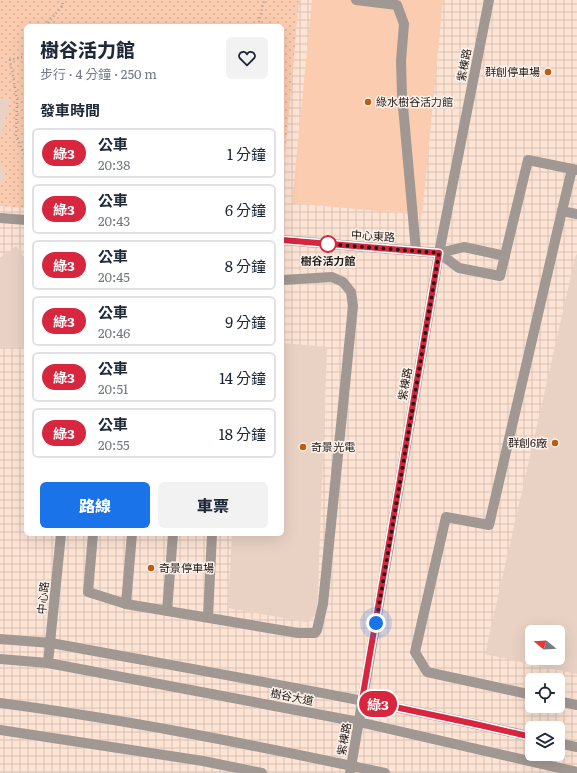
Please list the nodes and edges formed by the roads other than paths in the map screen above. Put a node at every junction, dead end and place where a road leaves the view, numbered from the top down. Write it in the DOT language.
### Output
graph roads {
  1 [pos="356,0"];
  2 [pos="489,0"];
  3 [pos="574,170"];
  4 [pos="562,211"];
  5 [pos="577,214"];
  6 [pos="0,218"];
  7 [pos="24,220"];
  8 [pos="284,240"];
  9 [pos="416,251"];
  10 [pos="439,253"];
  11 [pos="505,256"];
  12 [pos="284,280"];
  13 [pos="61,536"];
  14 [pos="92,536"];
  15 [pos="132,536"];
  16 [pos="173,536"];
  17 [pos="212,536"];
  18 [pos="126,604"];
  19 [pos="167,611"];
  20 [pos="208,618"];
  21 [pos="0,639"];
  22 [pos="51,643"];
  23 [pos="0,659"];
  24 [pos="48,663"];
  25 [pos="525,693"];
  26 [pos="362,700"];
  27 [pos="565,702"];
  28 [pos="0,703"];
  29 [pos="577,705"];
  30 [pos="359,722"];
  31 [pos="0,730"];
  32 [pos="525,735"];
  33 [pos="565,744"];
  34 [pos="577,747"];
  35 [pos="351,769"];
  36 [pos="577,772"];
  37 [pos="262,773"];
  38 [pos="385,773"];
  1 -- 9 [label="street"];
  2 -- 10 [label="street, 紫棟路"];
  3 -- 4 [label="street"];
  3 -- 11 [label="street"];
  4 -- 5 [label="street"];
  4 -- 25 [label="street"];
  6 -- 7 [label="street"];
  8 -- 9 [label="street, 中心東路"];
  9 -- 10 [label="street, 中心東路"];
  10 -- 11 [label="street"];
  10 -- 11 [label="street"];
  10 -- 26 [label="street, 紫棟路"];
  12 -- 20 [label="street"];
  13 -- 22 [label="street, 中心路"];
  14 -- 18 [label="street"];
  15 -- 18 [label="street"];
  16 -- 19 [label="street"];
  17 -- 20 [label="street"];
  18 -- 19 [label="street"];
  19 -- 20 [label="street"];
  21 -- 22 [label="street, 樹谷大道"];
  22 -- 24 [label="street, 中心路"];
  22 -- 26 [label="street, 樹谷大道"];
  23 -- 24 [label="street, 樹谷大道"];
  24 -- 30 [label="street, 樹谷大道"];
  26 -- 30 [label="street, 紫棟路"];
  26 -- 32 [label="street, 樹谷大道"];
  27 -- 29 [label="street"];
  28 -- 35 [label="street"];
  30 -- 35 [label="street, 紫棟路"];
  30 -- 36 [label="street, 樹谷大道"];
  31 -- 37 [label="street"];
  33 -- 34 [label="street"];
  35 -- 38 [label="street"];
}
